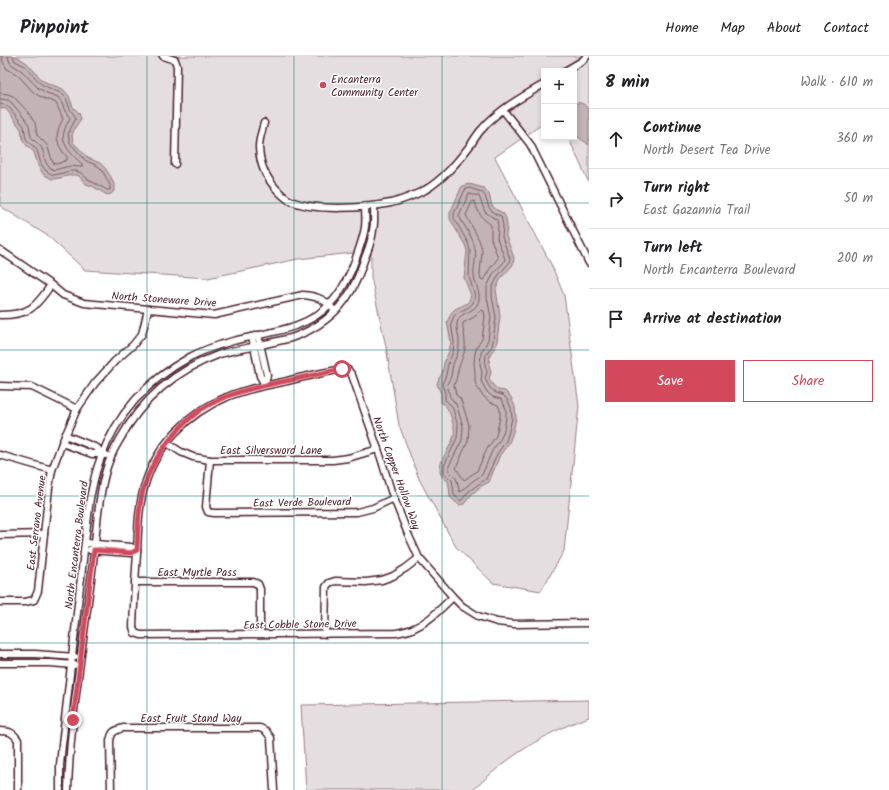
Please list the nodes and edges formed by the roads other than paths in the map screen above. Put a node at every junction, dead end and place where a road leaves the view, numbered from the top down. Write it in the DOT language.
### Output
graph roads {
  1 [pos="163,56"];
  2 [pos="587,56"];
  3 [pos="570,68"];
  4 [pos="541,86"];
  5 [pos="503,110"];
  6 [pos="264,123"];
  7 [pos="175,164"];
  8 [pos="364,206"];
  9 [pos="374,206"];
  10 [pos="0,250"];
  11 [pos="589,263"];
  12 [pos="51,285"];
  13 [pos="330,305"];
  14 [pos="148,309"];
  15 [pos="334,311"];
  16 [pos="0,315"];
  17 [pos="255,336"];
  18 [pos="257,346"];
  19 [pos="265,385"];
  20 [pos="0,386"];
  21 [pos="77,408"];
  22 [pos="65,435"];
  23 [pos="62,443"];
  24 [pos="167,443"];
  25 [pos="378,449"];
  26 [pos="102,454"];
  27 [pos="0,455"];
  28 [pos="110,457"];
  29 [pos="210,460"];
  30 [pos="52,470"];
  31 [pos="394,498"];
  32 [pos="44,534"];
  33 [pos="0,535"];
  34 [pos="85,546"];
  35 [pos="94,547"];
  36 [pos="137,550"];
  37 [pos="419,558"];
  38 [pos="135,582"];
  39 [pos="453,597"];
  40 [pos="0,602"];
  41 [pos="589,622"];
  42 [pos="260,634"];
  43 [pos="325,634"];
  44 [pos="0,654"];
  45 [pos="72,657"];
  46 [pos="81,657"];
  47 [pos="0,663"];
  48 [pos="71,665"];
  49 [pos="80,666"];
  50 [pos="0,731"];
  51 [pos="18,790"];
  52 [pos="60,790"];
  53 [pos="68,790"];
  54 [pos="111,790"];
  55 [pos="274,790"];
  1 -- 7 [label="street"];
  2 -- 3 [label="street"];
  4 -- 5 [label="street"];
  5 -- 9 [label="street"];
  5 -- 11 [label="street"];
  6 -- 8 [label="street"];
  8 -- 9 [label="street"];
  8 -- 13 [label="street, North Encanterra Boulevard"];
  9 -- 15 [label="street, North Encanterra Boulevard"];
  10 -- 12 [label="street, North Stoneware Drive"];
  12 -- 14 [label="street, North Stoneware Drive"];
  12 -- 16 [label="street"];
  13 -- 14 [label="street, North Stoneware Drive"];
  13 -- 15 [label="street, North Stoneware Drive"];
  13 -- 17 [label="street, North Encanterra Boulevard"];
  14 -- 21 [label="street, East Serrano Avenue"];
  15 -- 18 [label="street, North Encanterra Boulevard"];
  17 -- 18 [label="street"];
  17 -- 26 [label="street, North Encanterra Boulevard"];
  18 -- 19 [label="street"];
  18 -- 28 [label="street, North Encanterra Boulevard"];
  19 -- 24 [label="street"];
  19 -- 25 [label="street, North Copper Hollow Way"];
  20 -- 21 [label="street"];
  21 -- 22 [label="street, East Serrano Avenue"];
  22 -- 23 [label="street, East Serrano Avenue"];
  22 -- 26 [label="street"];
  23 -- 26 [label="street"];
  23 -- 30 [label="street, East Serrano Avenue"];
  24 -- 29 [label="street, East Silversword Lane"];
  24 -- 36 [label="street"];
  25 -- 29 [label="street, East Silversword Lane"];
  25 -- 31 [label="street, North Copper Hollow Way"];
  26 -- 28 [label="street"];
  26 -- 34 [label="street, North Encanterra Boulevard"];
  27 -- 30 [label="street"];
  28 -- 35 [label="street, North Encanterra Boulevard"];
  29 -- 31 [label="street, East Verde Boulevard"];
  30 -- 32 [label="street, East Serrano Avenue"];
  31 -- 37 [label="street, North Copper Hollow Way"];
  32 -- 33 [label="street"];
  32 -- 40 [label="street, East Serrano Avenue"];
  34 -- 35 [label="street"];
  34 -- 45 [label="street, North Encanterra Boulevard"];
  35 -- 36 [label="street"];
  35 -- 46 [label="street, North Encanterra Boulevard"];
  36 -- 38 [label="street"];
  37 -- 39 [label="street, North Copper Hollow Way"];
  37 -- 43 [label="street"];
  38 -- 42 [label="street, East Myrtle Pass"];
  38 -- 42 [label="street, East Cobble Stone Drive"];
  39 -- 41 [label="street, North Copper Hollow Way"];
  39 -- 43 [label="street, East Cobble Stone Drive"];
  42 -- 43 [label="street, East Cobble Stone Drive"];
  44 -- 45 [label="street"];
  45 -- 46 [label="street"];
  45 -- 48 [label="street, North Encanterra Boulevard"];
  46 -- 49 [label="street, North Encanterra Boulevard"];
  47 -- 48 [label="street"];
  48 -- 49 [label="street"];
  48 -- 52 [label="street, North Encanterra Boulevard"];
  49 -- 53 [label="street, North Encanterra Boulevard"];
  50 -- 51 [label="street"];
  54 -- 55 [label="street, East Fruit Stand Way"];
}
